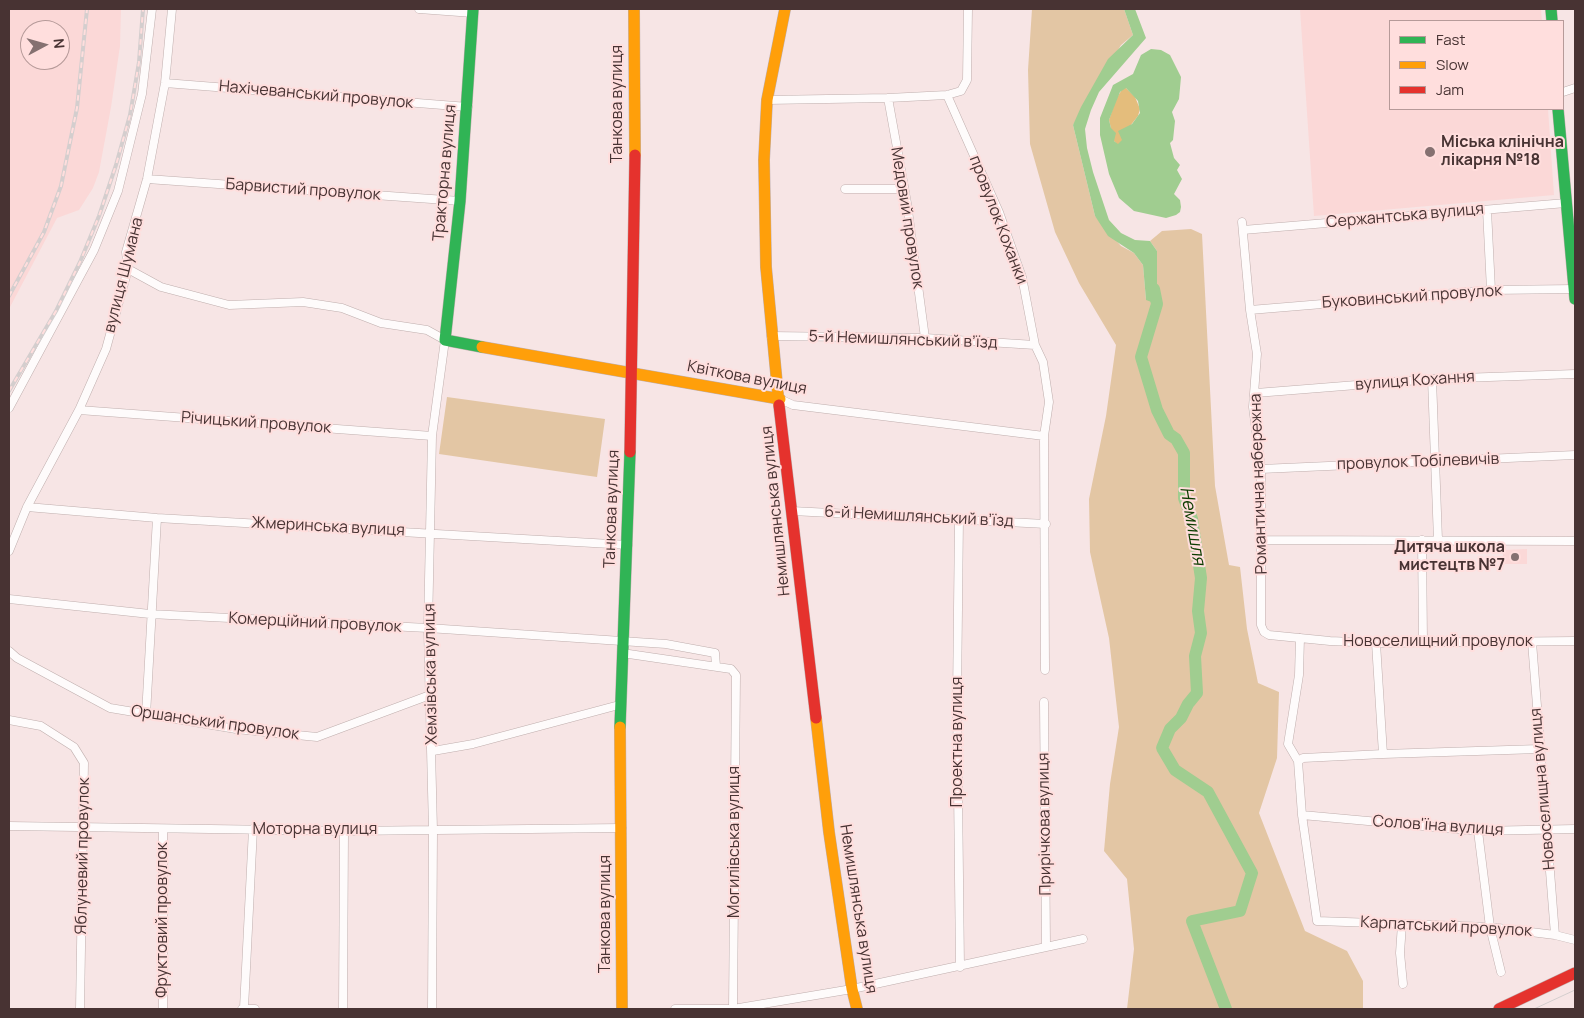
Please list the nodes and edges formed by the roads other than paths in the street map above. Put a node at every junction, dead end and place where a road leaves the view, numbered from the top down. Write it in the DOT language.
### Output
graph roads {
  1 [pos="152,9"];
  2 [pos="172,9"];
  3 [pos="419,9"];
  4 [pos="634,9"];
  5 [pos="785,9"];
  6 [pos="968,9"];
  7 [pos="473,11"];
  8 [pos="165,83"];
  9 [pos="948,95"];
  10 [pos="888,98"];
  11 [pos="767,100"];
  12 [pos="468,107"];
  13 [pos="1558,110"];
  14 [pos="147,179"];
  15 [pos="845,189"];
  16 [pos="904,189"];
  17 [pos="1570,190"];
  18 [pos="460,201"];
  19 [pos="1566,204"];
  20 [pos="1487,210"];
  21 [pos="1243,226"];
  22 [pos="128,269"];
  23 [pos="1492,290"];
  24 [pos="1575,293"];
  25 [pos="1250,310"];
  26 [pos="771,336"];
  27 [pos="925,338"];
  28 [pos="445,340"];
  29 [pos="1035,345"];
  30 [pos="632,372"];
  31 [pos="1575,374"];
  32 [pos="1432,379"];
  33 [pos="1256,393"];
  34 [pos="780,400"];
  35 [pos="9,408"];
  36 [pos="79,410"];
  37 [pos="432,436"];
  38 [pos="1044,436"];
  39 [pos="1575,455"];
  40 [pos="1435,462"];
  41 [pos="1261,469"];
  42 [pos="27,507"];
  43 [pos="792,511"];
  44 [pos="157,518"];
  45 [pos="959,518"];
  46 [pos="1046,524"];
  47 [pos="430,532"];
  48 [pos="1262,540"];
  49 [pos="1422,540"];
  50 [pos="1438,540"];
  51 [pos="1575,541"];
  52 [pos="628,545"];
  53 [pos="9,551"];
  54 [pos="9,599"];
  55 [pos="150,614"];
  56 [pos="428,628"];
  57 [pos="1300,638"];
  58 [pos="1575,641"];
  59 [pos="1423,642"];
  60 [pos="1532,642"];
  61 [pos="1376,643"];
  62 [pos="622,647"];
  63 [pos="9,651"];
  64 [pos="716,666"];
  65 [pos="1045,670"];
  66 [pos="736,675"];
  67 [pos="430,695"];
  68 [pos="1044,702"];
  69 [pos="619,705"];
  70 [pos="146,715"];
  71 [pos="9,720"];
  72 [pos="1539,749"];
  73 [pos="433,751"];
  74 [pos="1383,754"];
  75 [pos="1298,761"];
  76 [pos="1302,815"];
  77 [pos="9,826"];
  78 [pos="83,828"];
  79 [pos="622,828"];
  80 [pos="252,829"];
  81 [pos="1575,829"];
  82 [pos="163,830"];
  83 [pos="434,830"];
  84 [pos="1546,830"];
  85 [pos="344,831"];
  86 [pos="1478,831"];
  87 [pos="1402,924"];
  88 [pos="1490,927"];
  89 [pos="1555,935"];
  90 [pos="1083,939"];
  91 [pos="1575,940"];
  92 [pos="1046,946"];
  93 [pos="960,967"];
  94 [pos="1501,972"];
  95 [pos="1575,973"];
  96 [pos="1403,984"];
  97 [pos="852,989"];
  98 [pos="80,1009"];
  99 [pos="163,1009"];
  100 [pos="243,1009"];
  101 [pos="255,1009"];
  102 [pos="343,1009"];
  103 [pos="432,1009"];
  104 [pos="622,1009"];
  105 [pos="675,1009"];
  106 [pos="733,1009"];
  107 [pos="858,1009"];
  108 [pos="1499,1009"];
  1 -- 35 [label="street"];
  2 -- 8 [label="street, вулиця Шумана"];
  3 -- 7 [label="street"];
  4 -- 30 [label="street, Танкова вулиця"];
  5 -- 11 [label="street, Немишлянська вулиця"];
  6 -- 9 [label="street"];
  7 -- 12 [label="street, Тракторна вулиця"];
  8 -- 12 [label="street, Нахічеванський провулок"];
  8 -- 14 [label="street, вулиця Шумана"];
  9 -- 10 [label="street"];
  9 -- 29 [label="street, провулок Коханки"];
  10 -- 11 [label="street"];
  10 -- 16 [label="street, Медовий провулок"];
  11 -- 26 [label="street, Немишлянська вулиця"];
  12 -- 18 [label="street, Тракторна вулиця"];
  13 -- 17 [label="street"];
  14 -- 18 [label="street, Барвистий провулок"];
  14 -- 22 [label="street, вулиця Шумана"];
  15 -- 16 [label="street"];
  16 -- 27 [label="street, Медовий провулок"];
  17 -- 19 [label="street"];
  18 -- 28 [label="street, Тракторна вулиця"];
  19 -- 20 [label="street, Сержантська вулиця"];
  19 -- 24 [label="street"];
  20 -- 21 [label="street, Сержантська вулиця"];
  20 -- 23 [label="street"];
  21 -- 25 [label="street, Романтична набережна"];
  22 -- 28 [label="street"];
  22 -- 36 [label="street, вулиця Шумана"];
  23 -- 24 [label="street, Буковинський провулок"];
  23 -- 25 [label="street, Буковинський провулок"];
  25 -- 33 [label="street, Романтична набережна"];
  26 -- 27 [label="street, 5-й Немишлянський в’їзд"];
  26 -- 34 [label="street, Немишлянська вулиця"];
  27 -- 29 [label="street, 5-й Немишлянський в’їзд"];
  28 -- 30 [label="street, Квіткова вулиця"];
  28 -- 37 [label="street, Хемзівська вулиця"];
  29 -- 38 [label="street, провулок Коханки"];
  30 -- 34 [label="street, Квіткова вулиця"];
  30 -- 52 [label="street, Танкова вулиця"];
  31 -- 32 [label="street, вулиця Кохання"];
  32 -- 33 [label="street, вулиця Кохання"];
  32 -- 40 [label="street"];
  33 -- 41 [label="street, Романтична набережна"];
  34 -- 38 [label="street, Квіткова вулиця"];
  34 -- 43 [label="street, Немишлянська вулиця"];
  36 -- 37 [label="street, Річицький провулок"];
  36 -- 42 [label="street, вулиця Шумана"];
  37 -- 47 [label="street, Хемзівська вулиця"];
  38 -- 46 [label="street"];
  39 -- 40 [label="street, провулок Тобілевичів"];
  40 -- 41 [label="street, провулок Тобілевичів"];
  40 -- 50 [label="street"];
  41 -- 48 [label="street, Романтична набережна"];
  42 -- 44 [label="street, Жмеринська вулиця"];
  42 -- 53 [label="street, вулиця Шумана"];
  43 -- 45 [label="street, 6-й Немишлянський в’їзд"];
  43 -- 97 [label="street, Немишлянська вулиця"];
  44 -- 47 [label="street, Жмеринська вулиця"];
  44 -- 55 [label="street"];
  45 -- 46 [label="street, 6-й Немишлянський в’їзд"];
  45 -- 93 [label="street, Проектна вулиця"];
  46 -- 65 [label="street"];
  47 -- 52 [label="street, Жмеринська вулиця"];
  47 -- 56 [label="street, Хемзівська вулиця"];
  48 -- 49 [label="street"];
  48 -- 57 [label="street, Романтична набережна"];
  49 -- 50 [label="street"];
  49 -- 59 [label="street"];
  50 -- 51 [label="street"];
  52 -- 62 [label="street, Танкова вулиця"];
  54 -- 55 [label="street, Комерційний провулок"];
  55 -- 56 [label="street, Комерційний провулок"];
  55 -- 70 [label="street"];
  56 -- 62 [label="street, Комерційний провулок"];
  56 -- 67 [label="street, Хемзівська вулиця"];
  57 -- 61 [label="street, Новоселищний провулок"];
  57 -- 75 [label="street"];
  58 -- 60 [label="street, Новоселищний провулок"];
  59 -- 60 [label="street, Новоселищний провулок"];
  59 -- 61 [label="street, Новоселищний провулок"];
  60 -- 72 [label="street, Новоселищна вулиця"];
  61 -- 74 [label="street"];
  62 -- 64 [label="street, Комерційний провулок"];
  62 -- 64 [label="street"];
  62 -- 69 [label="street, Танкова вулиця"];
  63 -- 70 [label="street, Оршанський провулок"];
  64 -- 66 [label="street, Комерційний провулок"];
  66 -- 106 [label="street, Могилівська вулиця"];
  67 -- 70 [label="street, Оршанський провулок"];
  67 -- 73 [label="street, Хемзівська вулиця"];
  68 -- 92 [label="street, Прирічкова вулиця"];
  69 -- 73 [label="street"];
  69 -- 79 [label="street, Танкова вулиця"];
  71 -- 78 [label="street, Яблуневий провулок"];
  72 -- 74 [label="street"];
  72 -- 84 [label="street, Новоселищна вулиця"];
  73 -- 83 [label="street, Хемзівська вулиця"];
  74 -- 75 [label="street"];
  75 -- 76 [label="street"];
  76 -- 86 [label="street, Солов'їна вулиця"];
  76 -- 87 [label="street, Карпатський провулок"];
  77 -- 78 [label="street, Моторна вулиця"];
  78 -- 82 [label="street, Моторна вулиця"];
  78 -- 98 [label="street, Яблуневий провулок"];
  79 -- 83 [label="street, Моторна вулиця"];
  79 -- 104 [label="street, Танкова вулиця"];
  80 -- 82 [label="street, Моторна вулиця"];
  80 -- 85 [label="street, Моторна вулиця"];
  80 -- 100 [label="street"];
  81 -- 84 [label="street, Солов'їна вулиця"];
  82 -- 99 [label="street, Фруктовий провулок"];
  83 -- 85 [label="street, Моторна вулиця"];
  83 -- 103 [label="street, Хемзівська вулиця"];
  84 -- 86 [label="street, Солов'їна вулиця"];
  84 -- 89 [label="street, Новоселищна вулиця"];
  85 -- 102 [label="street"];
  86 -- 88 [label="street"];
  87 -- 88 [label="street, Карпатський провулок"];
  87 -- 96 [label="street"];
  88 -- 89 [label="street, Карпатський провулок"];
  88 -- 94 [label="street"];
  89 -- 91 [label="street, Карпатський провулок"];
  90 -- 92 [label="street"];
  92 -- 93 [label="street"];
  93 -- 97 [label="street"];
  95 -- 108 [label="street"];
  97 -- 106 [label="street"];
  97 -- 107 [label="street, Немишлянська вулиця"];
  100 -- 101 [label="street"];
  105 -- 106 [label="street"];
}
